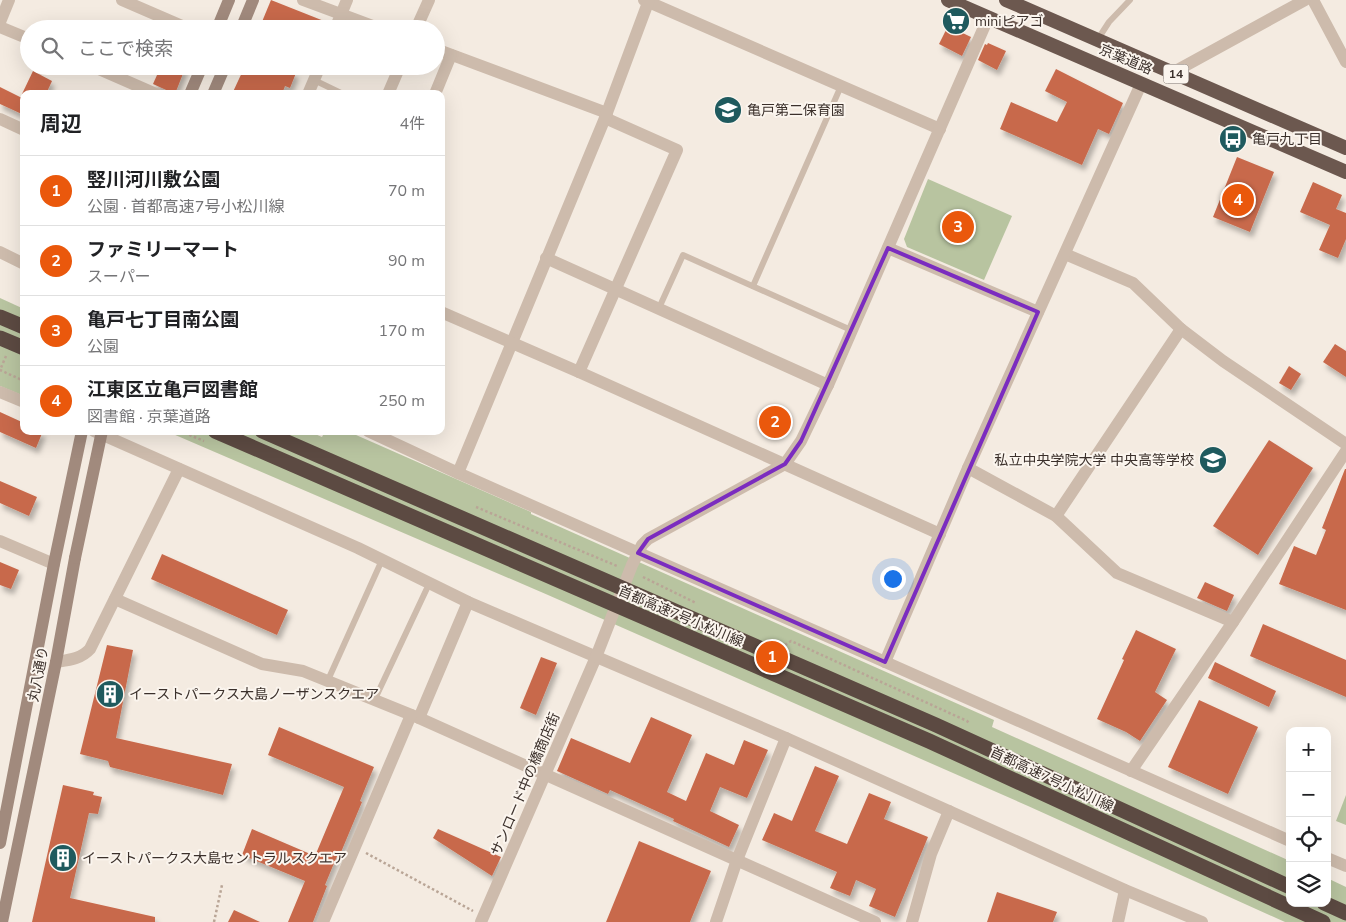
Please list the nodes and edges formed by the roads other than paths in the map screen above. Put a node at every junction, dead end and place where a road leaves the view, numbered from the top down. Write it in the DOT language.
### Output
graph roads {
  1 [pos="10,0"];
  2 [pos="122,0"];
  3 [pos="229,0"];
  4 [pos="253,0"];
  5 [pos="303,0"];
  6 [pos="347,0"];
  7 [pos="428,0"];
  8 [pos="948,0"];
  9 [pos="1006,0"];
  10 [pos="1130,0"];
  11 [pos="1312,0"];
  12 [pos="647,1"];
  13 [pos="341,14"];
  14 [pos="988,18"];
  15 [pos="168,20"];
  16 [pos="221,20"];
  17 [pos="245,20"];
  18 [pos="339,20"];
  19 [pos="357,20"];
  20 [pos="420,20"];
  21 [pos="0,22"];
  22 [pos="0,27"];
  23 [pos="20,35"];
  24 [pos="1098,40"];
  25 [pos="445,53"];
  26 [pos="451,55"];
  27 [pos="1346,62"];
  28 [pos="445,69"];
  29 [pos="1172,73"];
  30 [pos="113,75"];
  31 [pos="198,75"];
  32 [pos="221,75"];
  33 [pos="316,75"];
  34 [pos="396,75"];
  35 [pos="442,75"];
  36 [pos="314,80"];
  37 [pos="1141,84"];
  38 [pos="841,86"];
  39 [pos="147,90"];
  40 [pos="192,90"];
  41 [pos="216,90"];
  42 [pos="310,90"];
  43 [pos="335,90"];
  44 [pos="390,90"];
  45 [pos="436,90"];
  46 [pos="606,116"];
  47 [pos="0,119"];
  48 [pos="20,128"];
  49 [pos="940,129"];
  50 [pos="1346,148"];
  51 [pos="1346,172"];
  52 [pos="888,248"];
  53 [pos="0,252"];
  54 [pos="1065,254"];
  55 [pos="546,258"];
  56 [pos="20,262"];
  57 [pos="753,286"];
  58 [pos="617,290"];
  59 [pos="659,308"];
  60 [pos="1038,312"];
  61 [pos="445,314"];
  62 [pos="0,317"];
  63 [pos="20,325"];
  64 [pos="1181,329"];
  65 [pos="851,330"];
  66 [pos="0,338"];
  67 [pos="512,342"];
  68 [pos="20,346"];
  69 [pos="579,372"];
  70 [pos="828,384"];
  71 [pos="0,392"];
  72 [pos="20,400"];
  73 [pos="81,435"];
  74 [pos="101,435"];
  75 [pos="103,435"];
  76 [pos="224,435"];
  77 [pos="271,435"];
  78 [pos="377,435"];
  79 [pos="1346,444"];
  80 [pos="1346,451"];
  81 [pos="785,464"];
  82 [pos="968,468"];
  83 [pos="179,469"];
  84 [pos="458,473"];
  85 [pos="1056,516"];
  86 [pos="940,534"];
  87 [pos="0,541"];
  88 [pos="638,552"];
  89 [pos="55,558"];
  90 [pos="382,560"];
  91 [pos="429,584"];
  92 [pos="115,599"];
  93 [pos="468,602"];
  94 [pos="1233,622"];
  95 [pos="596,657"];
  96 [pos="56,662"];
  97 [pos="885,662"];
  98 [pos="328,680"];
  99 [pos="374,700"];
  100 [pos="415,716"];
  101 [pos="786,738"];
  102 [pos="1131,770"];
  103 [pos="546,774"];
  104 [pos="4,806"];
  105 [pos="949,811"];
  106 [pos="1286,839"];
  107 [pos="0,843"];
  108 [pos="737,860"];
  109 [pos="1331,860"];
  110 [pos="1346,866"];
  111 [pos="1286,885"];
  112 [pos="1125,890"];
  113 [pos="1331,906"];
  114 [pos="1346,913"];
  115 [pos="482,919"];
  116 [pos="2,922"];
  117 [pos="323,922"];
  118 [pos="716,922"];
  119 [pos="875,922"];
  120 [pos="912,922"];
  121 [pos="1118,922"];
  122 [pos="1202,922"];
  123 [pos="1323,922"];
  1 -- 21 [label="street"];
  2 -- 15 [label="street"];
  3 -- 16 [label="main road"];
  4 -- 17 [label="main road"];
  5 -- 13 [label="street"];
  6 -- 13 [label="street"];
  7 -- 20 [label="street"];
  8 -- 14 [label="highway, 京葉道路 / 14"];
  9 -- 24 [label="highway, 京葉道路 / 14"];
  10 -- 24 [label="lane"];
  11 -- 27 [label="street"];
  11 -- 29 [label="street"];
  12 -- 38 [label="street"];
  12 -- 46 [label="street"];
  13 -- 18 [label="street"];
  13 -- 19 [label="street"];
  14 -- 37 [label="highway, 京葉道路 / 14"];
  14 -- 49 [label="street"];
  22 -- 23 [label="street"];
  24 -- 29 [label="highway, 京葉道路 / 14"];
  25 -- 26 [label="street"];
  26 -- 28 [label="street"];
  26 -- 46 [label="street"];
  29 -- 50 [label="highway, 京葉道路 / 14"];
  30 -- 39 [label="street"];
  31 -- 40 [label="main road"];
  32 -- 41 [label="main road"];
  33 -- 36 [label="street"];
  34 -- 44 [label="street"];
  35 -- 45 [label="street"];
  36 -- 42 [label="street"];
  36 -- 43 [label="lane"];
  37 -- 51 [label="highway, 京葉道路 / 14"];
  37 -- 54 [label="street"];
  38 -- 49 [label="street"];
  38 -- 57 [label="lane"];
  46 -- 55 [label="street"];
  46 -- 58 [label="street"];
  47 -- 48 [label="street"];
  49 -- 52 [label="street"];
  52 -- 60 [label="street"];
  52 -- 65 [label="street"];
  53 -- 56 [label="street"];
  54 -- 60 [label="street"];
  54 -- 64 [label="street"];
  55 -- 58 [label="street"];
  55 -- 67 [label="street"];
  57 -- 59 [label="lane"];
  57 -- 65 [label="lane"];
  58 -- 59 [label="street"];
  58 -- 69 [label="street"];
  59 -- 70 [label="street"];
  60 -- 82 [label="street"];
  61 -- 67 [label="street"];
  62 -- 63 [label="highway"];
  64 -- 79 [label="street"];
  64 -- 85 [label="street"];
  65 -- 70 [label="street"];
  66 -- 68 [label="highway"];
  67 -- 69 [label="street"];
  67 -- 84 [label="street"];
  69 -- 81 [label="street"];
  70 -- 81 [label="street"];
  71 -- 72 [label="street"];
  73 -- 89 [label="main road, 丸八通り"];
  74 -- 96 [label="main road, 丸八通り, bridge"];
  75 -- 83 [label="street"];
  76 -- 123 [label="highway, 首都高速7号小松川線, bridge"];
  77 -- 111 [label="highway, 首都高速7号小松川線, bridge"];
  78 -- 84 [label="street"];
  80 -- 94 [label="street"];
  81 -- 86 [label="street"];
  81 -- 88 [label="street"];
  82 -- 85 [label="street"];
  82 -- 86 [label="street"];
  83 -- 90 [label="street"];
  83 -- 92 [label="street"];
  84 -- 88 [label="street"];
  85 -- 94 [label="street"];
  86 -- 97 [label="street"];
  87 -- 89 [label="street"];
  88 -- 95 [label="street, サンロード中の橋商店街"];
  88 -- 97 [label="street"];
  89 -- 104 [label="main road, 丸八通り"];
  90 -- 91 [label="street"];
  90 -- 98 [label="lane"];
  91 -- 93 [label="street"];
  91 -- 99 [label="lane"];
  92 -- 96 [label="street"];
  92 -- 98 [label="street"];
  93 -- 95 [label="street"];
  93 -- 100 [label="street"];
  94 -- 102 [label="street"];
  95 -- 101 [label="street"];
  95 -- 103 [label="street, サンロード中の橋商店街"];
  96 -- 116 [label="main road, 丸八通り"];
  97 -- 102 [label="street"];
  98 -- 99 [label="street"];
  99 -- 100 [label="street"];
  100 -- 103 [label="street"];
  100 -- 117 [label="street"];
  101 -- 105 [label="street"];
  101 -- 108 [label="street"];
  102 -- 106 [label="street"];
  103 -- 108 [label="street"];
  103 -- 115 [label="street, サンロード中の橋商店街"];
  104 -- 107 [label="main road, 丸八通り"];
  105 -- 112 [label="street"];
  105 -- 120 [label="street"];
  108 -- 118 [label="street"];
  108 -- 119 [label="street"];
  109 -- 110 [label="street"];
  112 -- 121 [label="street"];
  112 -- 122 [label="street"];
  113 -- 114 [label="highway"];
}
